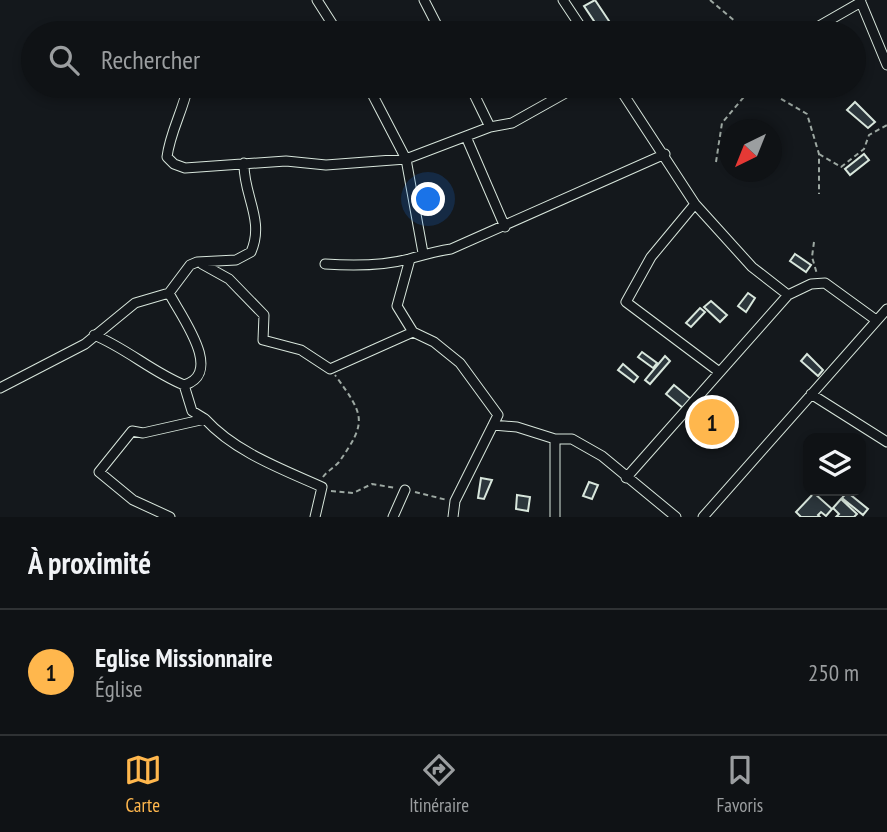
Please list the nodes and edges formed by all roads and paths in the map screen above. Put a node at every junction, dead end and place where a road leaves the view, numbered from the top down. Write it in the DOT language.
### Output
graph roads {
  1 [pos="317,0"];
  2 [pos="424,0"];
  3 [pos="564,0"];
  4 [pos="710,0"];
  5 [pos="860,1"];
  6 [pos="330,21"];
  7 [pos="435,21"];
  8 [pos="577,21"];
  9 [pos="735,21"];
  10 [pos="827,21"];
  11 [pos="887,65"];
  12 [pos="186,98"];
  13 [pos="374,98"];
  14 [pos="476,98"];
  15 [pos="557,98"];
  16 [pos="626,98"];
  17 [pos="743,98"];
  18 [pos="780,98"];
  19 [pos="887,125"];
  20 [pos="490,127"];
  21 [pos="467,139"];
  22 [pos="665,154"];
  23 [pos="819,154"];
  24 [pos="406,159"];
  25 [pos="716,162"];
  26 [pos="244,163"];
  27 [pos="819,194"];
  28 [pos="691,198"];
  29 [pos="505,227"];
  30 [pos="814,242"];
  31 [pos="423,253"];
  32 [pos="410,259"];
  33 [pos="197,262"];
  34 [pos="326,264"];
  35 [pos="818,282"];
  36 [pos="169,293"];
  37 [pos="788,295"];
  38 [pos="887,309"];
  39 [pos="876,320"];
  40 [pos="413,332"];
  41 [pos="94,335"];
  42 [pos="330,369"];
  43 [pos="718,371"];
  44 [pos="184,385"];
  45 [pos="0,388"];
  46 [pos="811,394"];
  47 [pos="205,419"];
  48 [pos="493,425"];
  49 [pos="555,439"];
  50 [pos="887,442"];
  51 [pos="626,478"];
  52 [pos="322,489"];
  53 [pos="405,490"];
  54 [pos="455,501"];
  55 [pos="170,517"];
  56 [pos="316,517"];
  57 [pos="393,517"];
  58 [pos="453,517"];
  59 [pos="555,517"];
  60 [pos="676,517"];
  61 [pos="703,517"];
  1 -- 6 [label="street"];
  2 -- 7 [label="street"];
  3 -- 8 [label="street"];
  4 -- 9 [label="path"];
  5 -- 10 [label="street"];
  5 -- 11 [label="street"];
  12 -- 26 [label="street"];
  13 -- 24 [label="street"];
  14 -- 20 [label="street"];
  15 -- 20 [label="street"];
  16 -- 22 [label="street"];
  17 -- 25 [label="path"];
  18 -- 23 [label="path"];
  19 -- 23 [label="path"];
  20 -- 21 [label="street"];
  21 -- 24 [label="street"];
  21 -- 29 [label="street"];
  22 -- 28 [label="street"];
  22 -- 29 [label="street"];
  23 -- 27 [label="path"];
  24 -- 26 [label="street"];
  24 -- 31 [label="street"];
  26 -- 33 [label="street"];
  28 -- 37 [label="street"];
  28 -- 43 [label="street"];
  29 -- 31 [label="street"];
  30 -- 35 [label="path"];
  31 -- 32 [label="street"];
  32 -- 34 [label="street"];
  32 -- 40 [label="street"];
  33 -- 36 [label="street"];
  33 -- 42 [label="street"];
  35 -- 37 [label="street"];
  35 -- 39 [label="street"];
  36 -- 41 [label="street"];
  36 -- 44 [label="street"];
  37 -- 43 [label="street"];
  38 -- 39 [label="street"];
  39 -- 46 [label="street"];
  40 -- 42 [label="street"];
  40 -- 48 [label="street"];
  41 -- 44 [label="street"];
  41 -- 45 [label="street"];
  42 -- 52 [label="path"];
  43 -- 51 [label="street"];
  44 -- 47 [label="street"];
  46 -- 50 [label="street"];
  46 -- 61 [label="street"];
  47 -- 52 [label="street"];
  47 -- 55 [label="street"];
  48 -- 49 [label="street"];
  48 -- 54 [label="street"];
  49 -- 51 [label="street"];
  49 -- 59 [label="street"];
  51 -- 60 [label="street"];
  52 -- 53 [label="path"];
  52 -- 56 [label="street"];
  53 -- 54 [label="path"];
  53 -- 57 [label="street"];
  54 -- 58 [label="street"];
}
